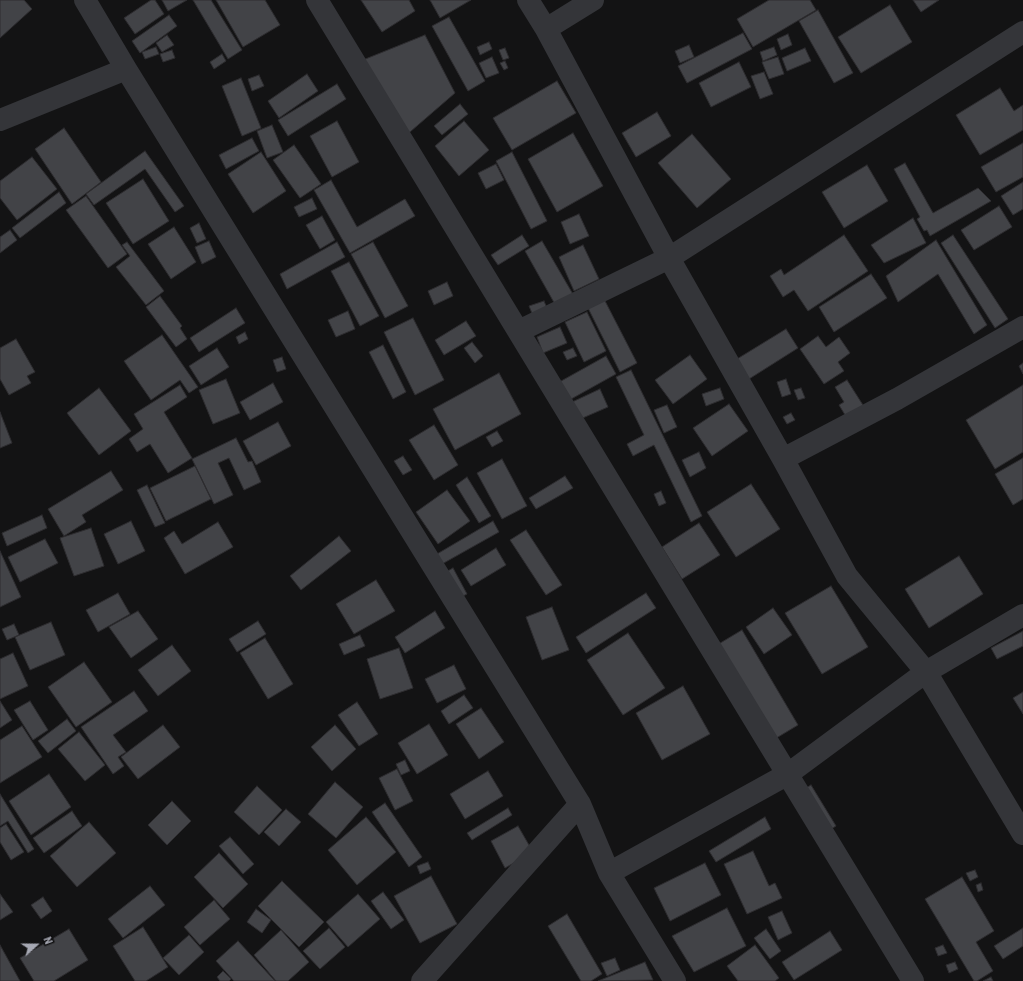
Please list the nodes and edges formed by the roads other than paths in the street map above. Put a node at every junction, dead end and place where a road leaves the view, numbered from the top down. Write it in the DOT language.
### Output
graph roads {
  1 [pos="85,0"];
  2 [pos="317,0"];
  3 [pos="528,0"];
  4 [pos="593,0"];
  5 [pos="546,29"];
  6 [pos="1023,32"];
  7 [pos="126,69"];
  8 [pos="0,120"];
  9 [pos="668,258"];
  10 [pos="1023,327"];
  11 [pos="519,330"];
  12 [pos="783,459"];
  13 [pos="1023,615"];
  14 [pos="926,672"];
  15 [pos="788,774"];
  16 [pos="580,804"];
  17 [pos="1023,834"];
  18 [pos="609,873"];
  19 [pos="422,981"];
  20 [pos="675,981"];
  21 [pos="913,981"];
  1 -- 7 [label="street"];
  2 -- 11 [label="street"];
  3 -- 5 [label="street"];
  4 -- 5 [label="street"];
  5 -- 9 [label="street"];
  6 -- 9 [label="street"];
  7 -- 8 [label="street"];
  7 -- 16 [label="street"];
  9 -- 11 [label="street"];
  9 -- 12 [label="street"];
  10 -- 12 [label="street"];
  11 -- 15 [label="street"];
  12 -- 14 [label="street"];
  13 -- 14 [label="street"];
  14 -- 15 [label="street"];
  14 -- 17 [label="street"];
  15 -- 18 [label="street"];
  15 -- 21 [label="street"];
  16 -- 18 [label="street"];
  16 -- 19 [label="street"];
  18 -- 20 [label="street"];
}
